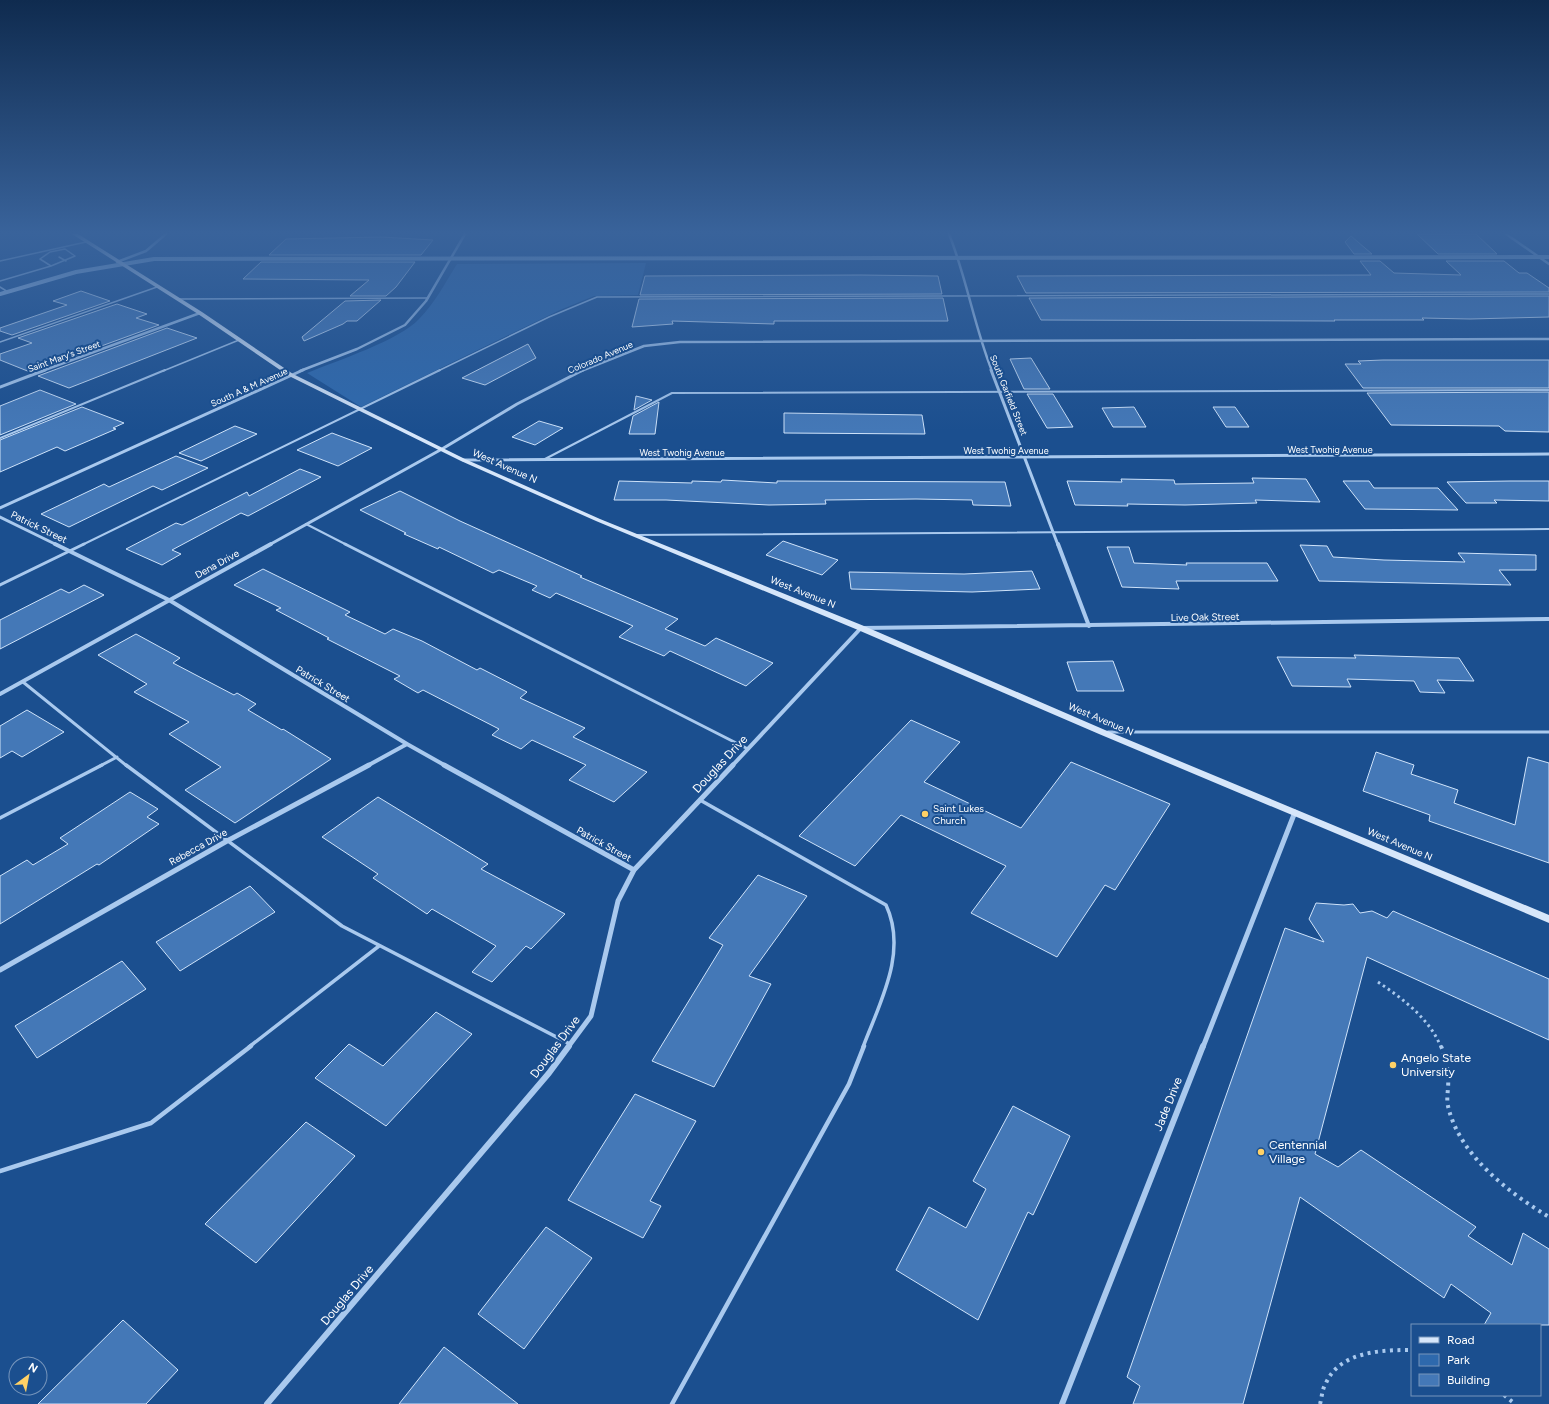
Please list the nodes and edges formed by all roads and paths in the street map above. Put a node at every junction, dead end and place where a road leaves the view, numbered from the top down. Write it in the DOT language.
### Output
graph roads {
  1 [pos="178,299"];
  2 [pos="121,300"];
  3 [pos="427,300"];
  4 [pos="591,300"];
  5 [pos="969,300"];
  6 [pos="200,313"];
  7 [pos="1549,339"];
  8 [pos="239,340"];
  9 [pos="980,341"];
  10 [pos="0,342"];
  11 [pos="291,375"];
  12 [pos="0,388"];
  13 [pos="1549,390"];
  14 [pos="1000,392"];
  15 [pos="359,410"];
  16 [pos="0,438"];
  17 [pos="442,449"];
  18 [pos="1549,454"];
  19 [pos="1026,457"];
  20 [pos="463,460"];
  21 [pos="545,460"];
  22 [pos="0,508"];
  23 [pos="0,517"];
  24 [pos="306,524"];
  25 [pos="1549,529"];
  26 [pos="1054,531"];
  27 [pos="633,535"];
  28 [pos="70,551"];
  29 [pos="0,586"];
  30 [pos="168,600"];
  31 [pos="1549,619"];
  32 [pos="1089,626"];
  33 [pos="861,628"];
  34 [pos="23,682"];
  35 [pos="0,694"];
  36 [pos="1102,732"];
  37 [pos="1549,732"];
  38 [pos="407,744"];
  39 [pos="748,749"];
  40 [pos="117,757"];
  41 [pos="700,800"];
  42 [pos="1295,812"];
  43 [pos="0,818"];
  44 [pos="228,841"];
  45 [pos="634,870"];
  46 [pos="1549,919"];
  47 [pos="379,946"];
  48 [pos="0,970"];
  49 [pos="1378,982"];
  50 [pos="570,1044"];
  51 [pos="0,1171"];
  52 [pos="1549,1217"];
  53 [pos="1411,1350"];
  54 [pos="1505,1396"];
  55 [pos="267,1404"];
  56 [pos="672,1404"];
  57 [pos="1062,1404"];
  58 [pos="1320,1404"];
  59 [pos="1515,1404"];
  1 -- 6 [label="main road, West Avenue N"];
  2 -- 10 [label="lane"];
  3 -- 11 [label="street, South A & M Avenue"];
  4 -- 15 [label="lane"];
  5 -- 9 [label="street, South Garfield Street"];
  6 -- 8 [label="main road, West Avenue N"];
  6 -- 12 [label="street, Saint Mary's Street"];
  7 -- 9 [label="street, Colorado Avenue"];
  8 -- 11 [label="main road, West Avenue N"];
  8 -- 16 [label="lane"];
  9 -- 14 [label="street, South Garfield Street"];
  9 -- 17 [label="street, Colorado Avenue"];
  11 -- 15 [label="main road, West Avenue N"];
  11 -- 22 [label="street, South A & M Avenue"];
  13 -- 14 [label="lane"];
  14 -- 19 [label="street, South Garfield Street"];
  14 -- 21 [label="lane"];
  15 -- 17 [label="main road, West Avenue N"];
  15 -- 28 [label="lane"];
  17 -- 20 [label="main road, West Avenue N"];
  17 -- 24 [label="street, Dena Drive"];
  18 -- 19 [label="street, West Twohig Avenue"];
  19 -- 21 [label="street, West Twohig Avenue"];
  19 -- 26 [label="street, South Garfield Street"];
  20 -- 21 [label="street, West Twohig Avenue"];
  20 -- 27 [label="main road, West Avenue N"];
  23 -- 28 [label="street, Patrick Street"];
  24 -- 30 [label="street, Dena Drive"];
  24 -- 39 [label="lane"];
  25 -- 26 [label="lane"];
  26 -- 27 [label="lane"];
  26 -- 32 [label="street, South Garfield Street"];
  27 -- 33 [label="main road, West Avenue N"];
  28 -- 29 [label="lane"];
  28 -- 30 [label="street, Patrick Street"];
  30 -- 34 [label="street, Dena Drive"];
  30 -- 38 [label="street, Patrick Street"];
  31 -- 32 [label="street, Live Oak Street"];
  32 -- 33 [label="street, Live Oak Street"];
  33 -- 36 [label="main road, West Avenue N"];
  33 -- 39 [label="street, Douglas Drive"];
  34 -- 35 [label="street, Dena Drive"];
  34 -- 40 [label="lane"];
  36 -- 37 [label="lane"];
  36 -- 42 [label="main road, West Avenue N"];
  38 -- 44 [label="street, Rebecca Drive"];
  38 -- 45 [label="street, Patrick Street"];
  39 -- 41 [label="street, Douglas Drive"];
  40 -- 43 [label="lane"];
  40 -- 44 [label="lane"];
  41 -- 45 [label="street, Douglas Drive"];
  41 -- 56 [label="lane"];
  42 -- 46 [label="main road, West Avenue N"];
  42 -- 57 [label="street, Jade Drive"];
  44 -- 47 [label="lane"];
  44 -- 48 [label="street, Rebecca Drive"];
  45 -- 50 [label="street, Douglas Drive"];
  47 -- 50 [label="lane"];
  47 -- 51 [label="lane"];
  49 -- 52 [label="path"];
  50 -- 55 [label="street, Douglas Drive"];
  53 -- 58 [label="path"];
  54 -- 59 [label="path"];
}
